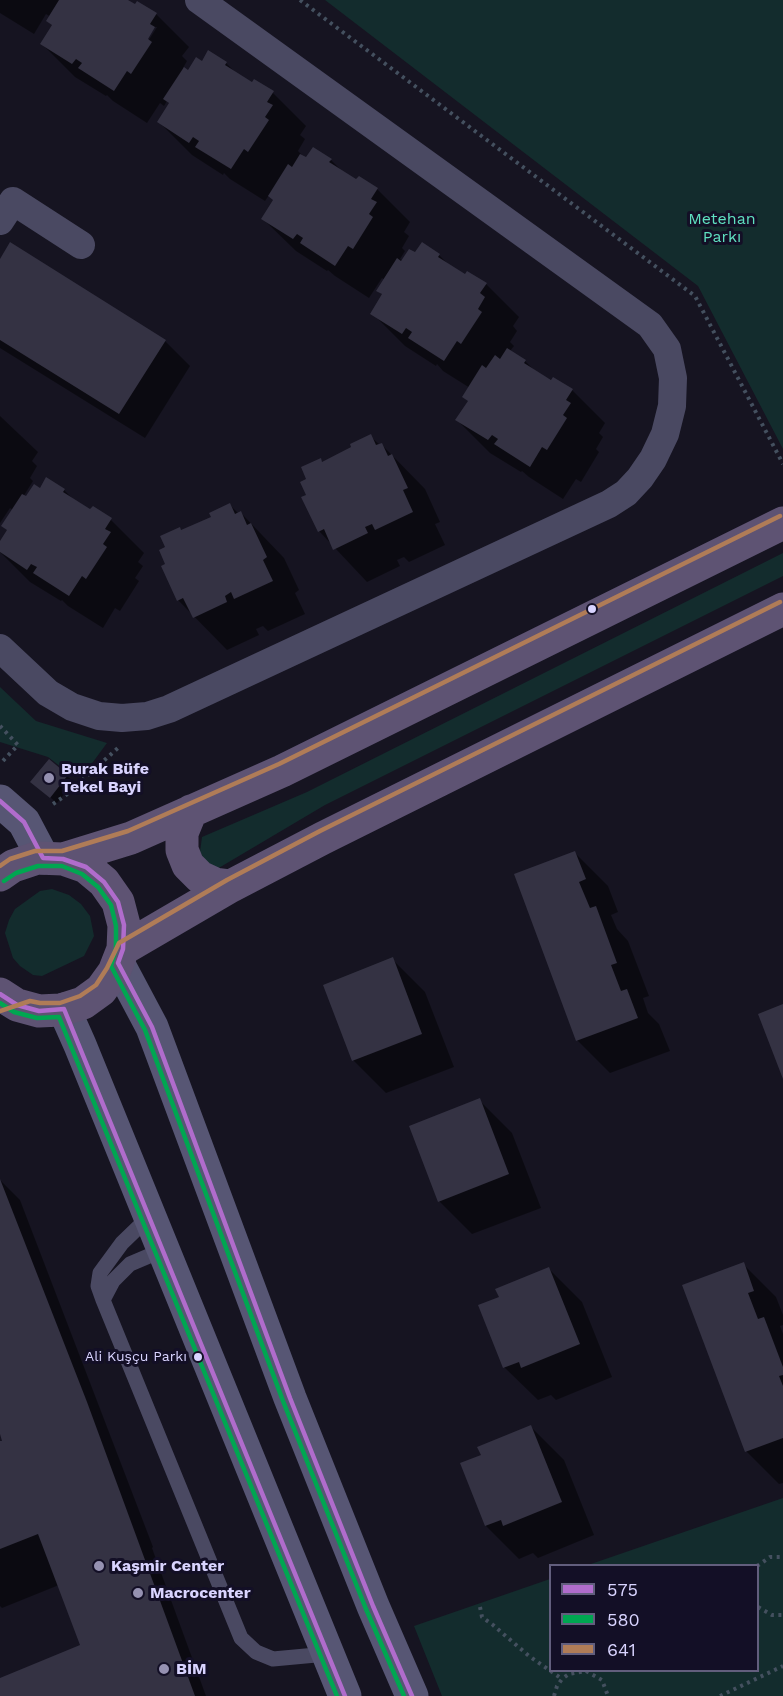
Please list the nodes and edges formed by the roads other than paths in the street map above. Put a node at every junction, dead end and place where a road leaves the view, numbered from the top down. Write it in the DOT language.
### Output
graph roads {
  1 [pos="199,0"];
  2 [pos="0,221"];
  3 [pos="81,245"];
  4 [pos="783,524"];
  5 [pos="783,609"];
  6 [pos="0,648"];
  7 [pos="0,801"];
  8 [pos="191,811"];
  9 [pos="53,858"];
  10 [pos="0,875"];
  11 [pos="231,885"];
  12 [pos="120,956"];
  13 [pos="0,994"];
  14 [pos="31,1008"];
  15 [pos="64,1009"];
  16 [pos="0,1019"];
  17 [pos="150,1216"];
  18 [pos="163,1250"];
  19 [pos="103,1300"];
  20 [pos="327,1654"];
  21 [pos="345,1696"];
  22 [pos="412,1696"];
  1 -- 6 [label="street"];
  2 -- 3 [label="street"];
  4 -- 8 [label="main road"];
  5 -- 11 [label="main road"];
  7 -- 9 [label="main road"];
  8 -- 9 [label="main road"];
  8 -- 11 [label="main road"];
  9 -- 10 [label="main road"];
  9 -- 12 [label="main road"];
  11 -- 12 [label="main road"];
  12 -- 15 [label="main road"];
  12 -- 22 [label="main road"];
  13 -- 14 [label="main road"];
  14 -- 15 [label="main road"];
  14 -- 16 [label="main road"];
  15 -- 17 [label="main road"];
  17 -- 18 [label="main road"];
  17 -- 19 [label="lane"];
  18 -- 19 [label="lane"];
  18 -- 20 [label="main road"];
  19 -- 20 [label="lane"];
  20 -- 21 [label="main road"];
}
